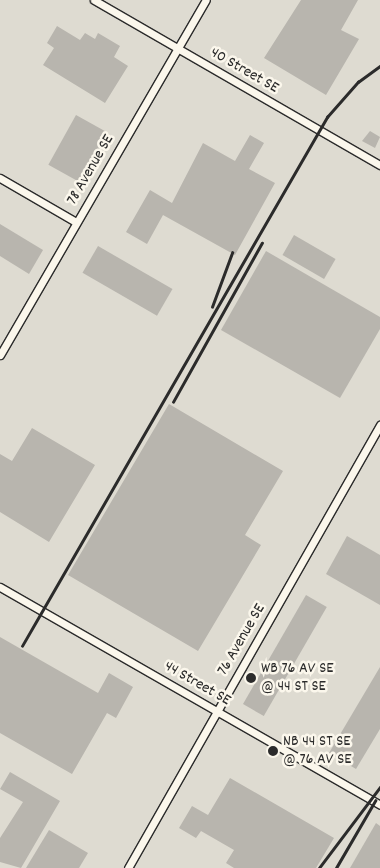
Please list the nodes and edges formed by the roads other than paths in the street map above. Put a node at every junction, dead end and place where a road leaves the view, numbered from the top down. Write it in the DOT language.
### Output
graph roads {
  1 [pos="94,0"];
  2 [pos="206,0"];
  3 [pos="178,49"];
  4 [pos="380,165"];
  5 [pos="0,178"];
  6 [pos="76,222"];
  7 [pos="0,355"];
  8 [pos="380,425"];
  9 [pos="0,587"];
  10 [pos="217,712"];
  11 [pos="380,806"];
  12 [pos="128,868"];
  1 -- 3 [label="street, 40 Street SE"];
  2 -- 3 [label="street, 78 Avenue SE"];
  3 -- 4 [label="street, 40 Street SE"];
  3 -- 6 [label="street, 78 Avenue SE"];
  5 -- 6 [label="street"];
  6 -- 7 [label="street, 78 Avenue SE"];
  8 -- 10 [label="street, 76 Avenue SE"];
  9 -- 10 [label="street, 44 Street SE"];
  10 -- 11 [label="street, 44 Street SE"];
  10 -- 12 [label="street, 76 Avenue SE"];
}
